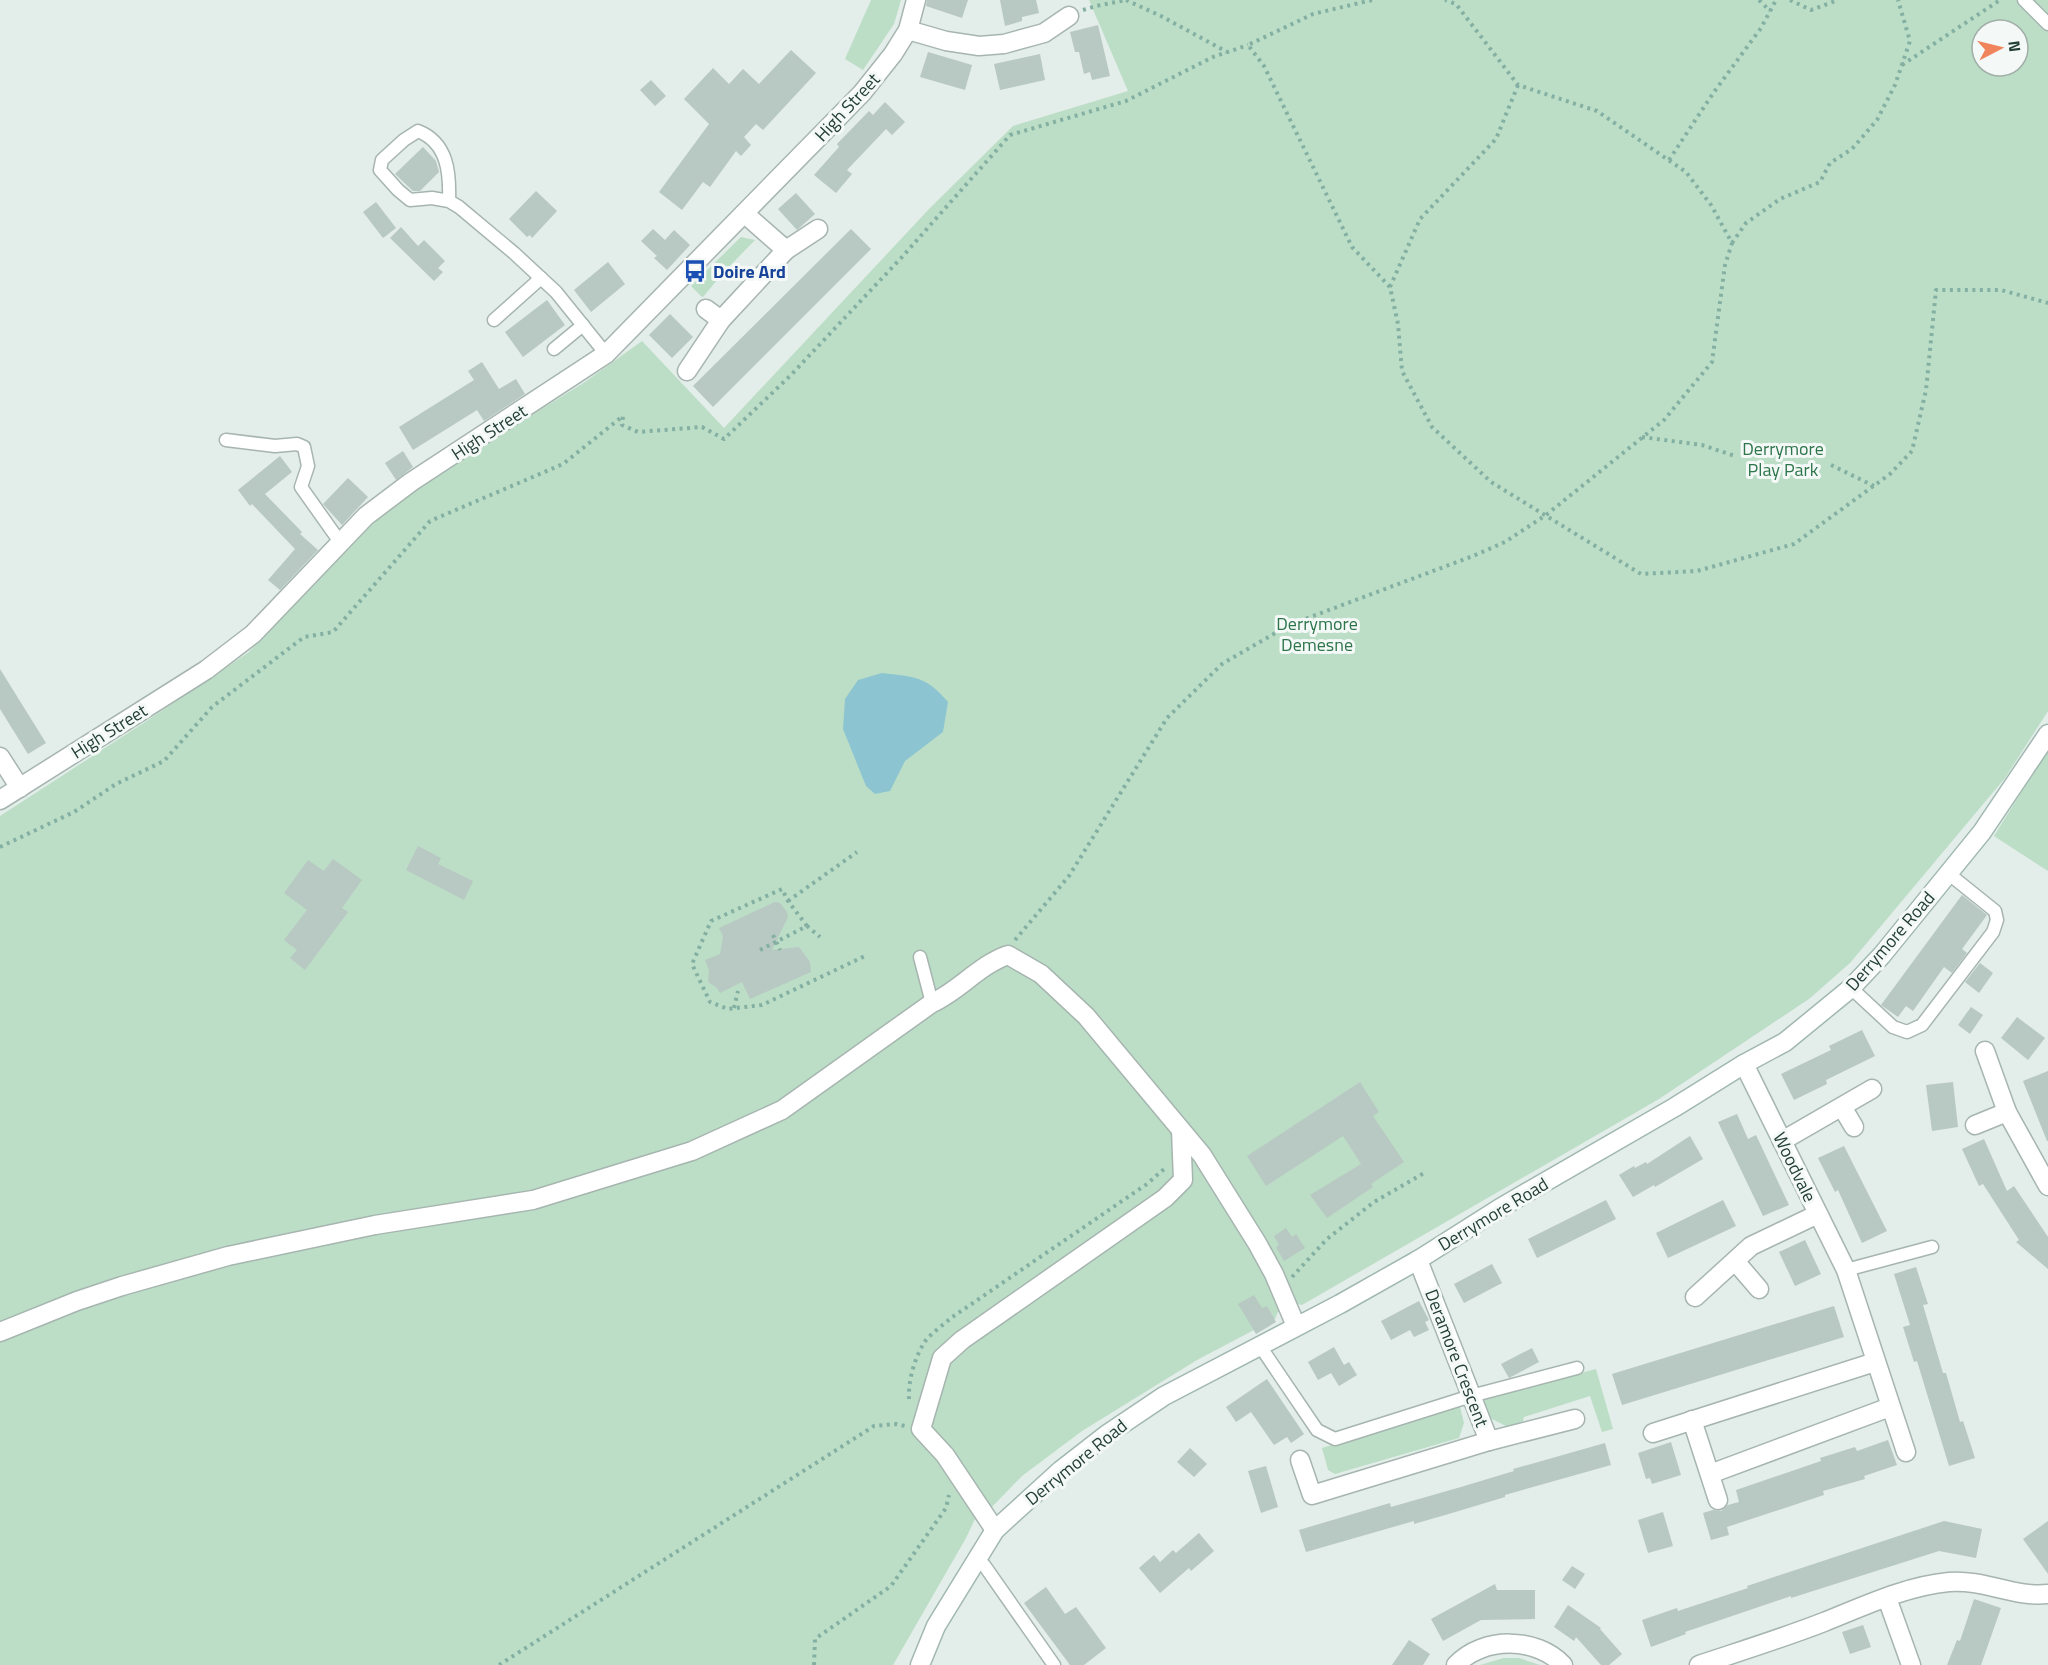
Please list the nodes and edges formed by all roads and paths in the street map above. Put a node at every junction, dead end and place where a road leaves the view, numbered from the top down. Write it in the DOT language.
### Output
graph roads {
  1 [pos="916,0"];
  2 [pos="1126,0"];
  3 [pos="1372,0"];
  4 [pos="1445,0"];
  5 [pos="1759,0"];
  6 [pos="1776,0"];
  7 [pos="1790,0"];
  8 [pos="1838,0"];
  9 [pos="1898,0"];
  10 [pos="2000,0"];
  11 [pos="2024,0"];
  12 [pos="1770,11"];
  13 [pos="1068,16"];
  14 [pos="2048,24"];
  15 [pos="908,30"];
  16 [pos="1248,45"];
  17 [pos="1227,52"];
  18 [pos="1902,65"];
  19 [pos="1518,85"];
  20 [pos="1669,160"];
  21 [pos="449,201"];
  22 [pos="745,214"];
  23 [pos="818,229"];
  24 [pos="1732,243"];
  25 [pos="786,250"];
  26 [pos="541,278"];
  27 [pos="1390,287"];
  28 [pos="2048,303"];
  29 [pos="706,309"];
  30 [pos="494,320"];
  31 [pos="721,320"];
  32 [pos="583,325"];
  33 [pos="554,349"];
  34 [pos="606,354"];
  35 [pos="687,371"];
  36 [pos="1642,437"];
  37 [pos="226,440"];
  38 [pos="1735,456"];
  39 [pos="1831,465"];
  40 [pos="1874,486"];
  41 [pos="1546,515"];
  42 [pos="340,542"];
  43 [pos="2048,734"];
  44 [pos="0,757"];
  45 [pos="20,788"];
  46 [pos="0,800"];
  47 [pos="0,847"];
  48 [pos="857,852"];
  49 [pos="1949,874"];
  50 [pos="788,901"];
  51 [pos="807,926"];
  52 [pos="773,935"];
  53 [pos="820,937"];
  54 [pos="776,941"];
  55 [pos="760,950"];
  56 [pos="780,950"];
  57 [pos="1008,955"];
  58 [pos="865,956"];
  59 [pos="920,957"];
  60 [pos="1851,988"];
  61 [pos="738,992"];
  62 [pos="932,1003"];
  63 [pos="734,1008"];
  64 [pos="1984,1051"];
  65 [pos="1744,1064"];
  66 [pos="1872,1089"];
  67 [pos="1842,1107"];
  68 [pos="2007,1112"];
  69 [pos="1975,1125"];
  70 [pos="1854,1127"];
  71 [pos="1181,1130"];
  72 [pos="1782,1141"];
  73 [pos="1165,1167"];
  74 [pos="1424,1173"];
  75 [pos="2048,1186"];
  76 [pos="1818,1214"];
  77 [pos="1932,1247"];
  78 [pos="1418,1260"];
  79 [pos="1735,1261"];
  80 [pos="1846,1270"];
  81 [pos="1759,1289"];
  82 [pos="1280,1290"];
  83 [pos="1695,1297"];
  84 [pos="1296,1326"];
  85 [pos="0,1332"];
  86 [pos="1260,1346"];
  87 [pos="1875,1362"];
  88 [pos="1577,1368"];
  89 [pos="1471,1396"];
  90 [pos="910,1406"];
  91 [pos="1890,1407"];
  92 [pos="1575,1419"];
  93 [pos="1692,1420"];
  94 [pos="910,1421"];
  95 [pos="1653,1433"];
  96 [pos="1489,1441"];
  97 [pos="1906,1452"];
  98 [pos="1300,1460"];
  99 [pos="957,1473"];
  100 [pos="1710,1474"];
  101 [pos="1718,1500"];
  102 [pos="995,1530"];
  103 [pos="976,1559"];
  104 [pos="2048,1594"];
  105 [pos="1887,1598"];
  106 [pos="1734,1660"];
  107 [pos="499,1665"];
  108 [pos="814,1665"];
  109 [pos="920,1665"];
  110 [pos="1054,1665"];
  111 [pos="1456,1665"];
  112 [pos="1563,1665"];
  113 [pos="1699,1665"];
  114 [pos="1911,1665"];
  1 -- 15 [label="street, High Street"];
  2 -- 13 [label="path"];
  2 -- 17 [label="path"];
  3 -- 16 [label="path"];
  4 -- 19 [label="path"];
  5 -- 12 [label="path"];
  6 -- 12 [label="path"];
  7 -- 8 [label="path"];
  9 -- 18 [label="path"];
  10 -- 18 [label="path"];
  11 -- 14 [label="lane"];
  12 -- 20 [label="path"];
  13 -- 15 [label="street"];
  15 -- 22 [label="street, High Street"];
  16 -- 17 [label="path"];
  16 -- 27 [label="path"];
  17 -- 47 [label="path"];
  18 -- 24 [label="path"];
  19 -- 20 [label="path"];
  19 -- 27 [label="path"];
  20 -- 24 [label="path"];
  21 -- 21 [label="lane"];
  21 -- 26 [label="lane"];
  22 -- 25 [label="street"];
  22 -- 34 [label="street, High Street"];
  23 -- 25 [label="street"];
  24 -- 36 [label="path"];
  25 -- 31 [label="street"];
  26 -- 30 [label="lane"];
  26 -- 32 [label="lane"];
  27 -- 41 [label="path"];
  28 -- 40 [label="path"];
  29 -- 31 [label="street"];
  31 -- 35 [label="street"];
  32 -- 33 [label="lane"];
  32 -- 34 [label="lane"];
  34 -- 42 [label="street, High Street"];
  36 -- 38 [label="path"];
  36 -- 41 [label="path"];
  37 -- 42 [label="lane"];
  39 -- 40 [label="path"];
  40 -- 41 [label="path"];
  41 -- 57 [label="path"];
  42 -- 45 [label="street, High Street"];
  43 -- 49 [label="street, Derrymore Road"];
  44 -- 45 [label="street"];
  45 -- 46 [label="street, High Street"];
  48 -- 50 [label="path"];
  49 -- 60 [label="street, Derrymore Road"];
  49 -- 60 [label="lane"];
  50 -- 51 [label="path"];
  50 -- 63 [label="path"];
  51 -- 53 [label="path"];
  51 -- 54 [label="path"];
  52 -- 54 [label="path"];
  54 -- 55 [label="path"];
  54 -- 56 [label="path"];
  57 -- 62 [label="street"];
  57 -- 71 [label="street"];
  58 -- 63 [label="path"];
  59 -- 62 [label="lane"];
  60 -- 65 [label="street, Derrymore Road"];
  61 -- 63 [label="path"];
  62 -- 85 [label="street"];
  64 -- 68 [label="street"];
  65 -- 72 [label="street, Woodvale"];
  65 -- 78 [label="street, Derrymore Road"];
  66 -- 67 [label="street"];
  67 -- 70 [label="street"];
  67 -- 72 [label="street"];
  68 -- 69 [label="street"];
  68 -- 75 [label="street"];
  71 -- 82 [label="street"];
  71 -- 99 [label="street"];
  72 -- 76 [label="street, Woodvale"];
  73 -- 90 [label="path"];
  74 -- 82 [label="path"];
  76 -- 79 [label="street"];
  76 -- 80 [label="street, Woodvale"];
  77 -- 80 [label="lane"];
  78 -- 84 [label="street, Derrymore Road"];
  78 -- 89 [label="street, Deramore Crescent"];
  79 -- 81 [label="street"];
  79 -- 83 [label="street"];
  80 -- 87 [label="street, Woodvale"];
  82 -- 84 [label="street"];
  84 -- 86 [label="street, Derrymore Road"];
  86 -- 89 [label="lane"];
  86 -- 102 [label="street, Derrymore Road"];
  87 -- 91 [label="street, Woodvale"];
  87 -- 93 [label="street"];
  88 -- 89 [label="lane"];
  89 -- 96 [label="street, Deramore Crescent"];
  91 -- 97 [label="street, Woodvale"];
  91 -- 100 [label="street"];
  92 -- 96 [label="street, Deramore Crescent"];
  93 -- 95 [label="street"];
  93 -- 100 [label="street"];
  94 -- 107 [label="path"];
  96 -- 98 [label="street"];
  99 -- 102 [label="street"];
  99 -- 108 [label="path"];
  100 -- 101 [label="street"];
  102 -- 103 [label="street, Derrymore Road"];
  103 -- 109 [label="street, Derrymore Road"];
  103 -- 110 [label="lane"];
  104 -- 105 [label="street"];
  105 -- 106 [label="street"];
  105 -- 114 [label="street"];
  106 -- 113 [label="street"];
  111 -- 112 [label="street"];
}
